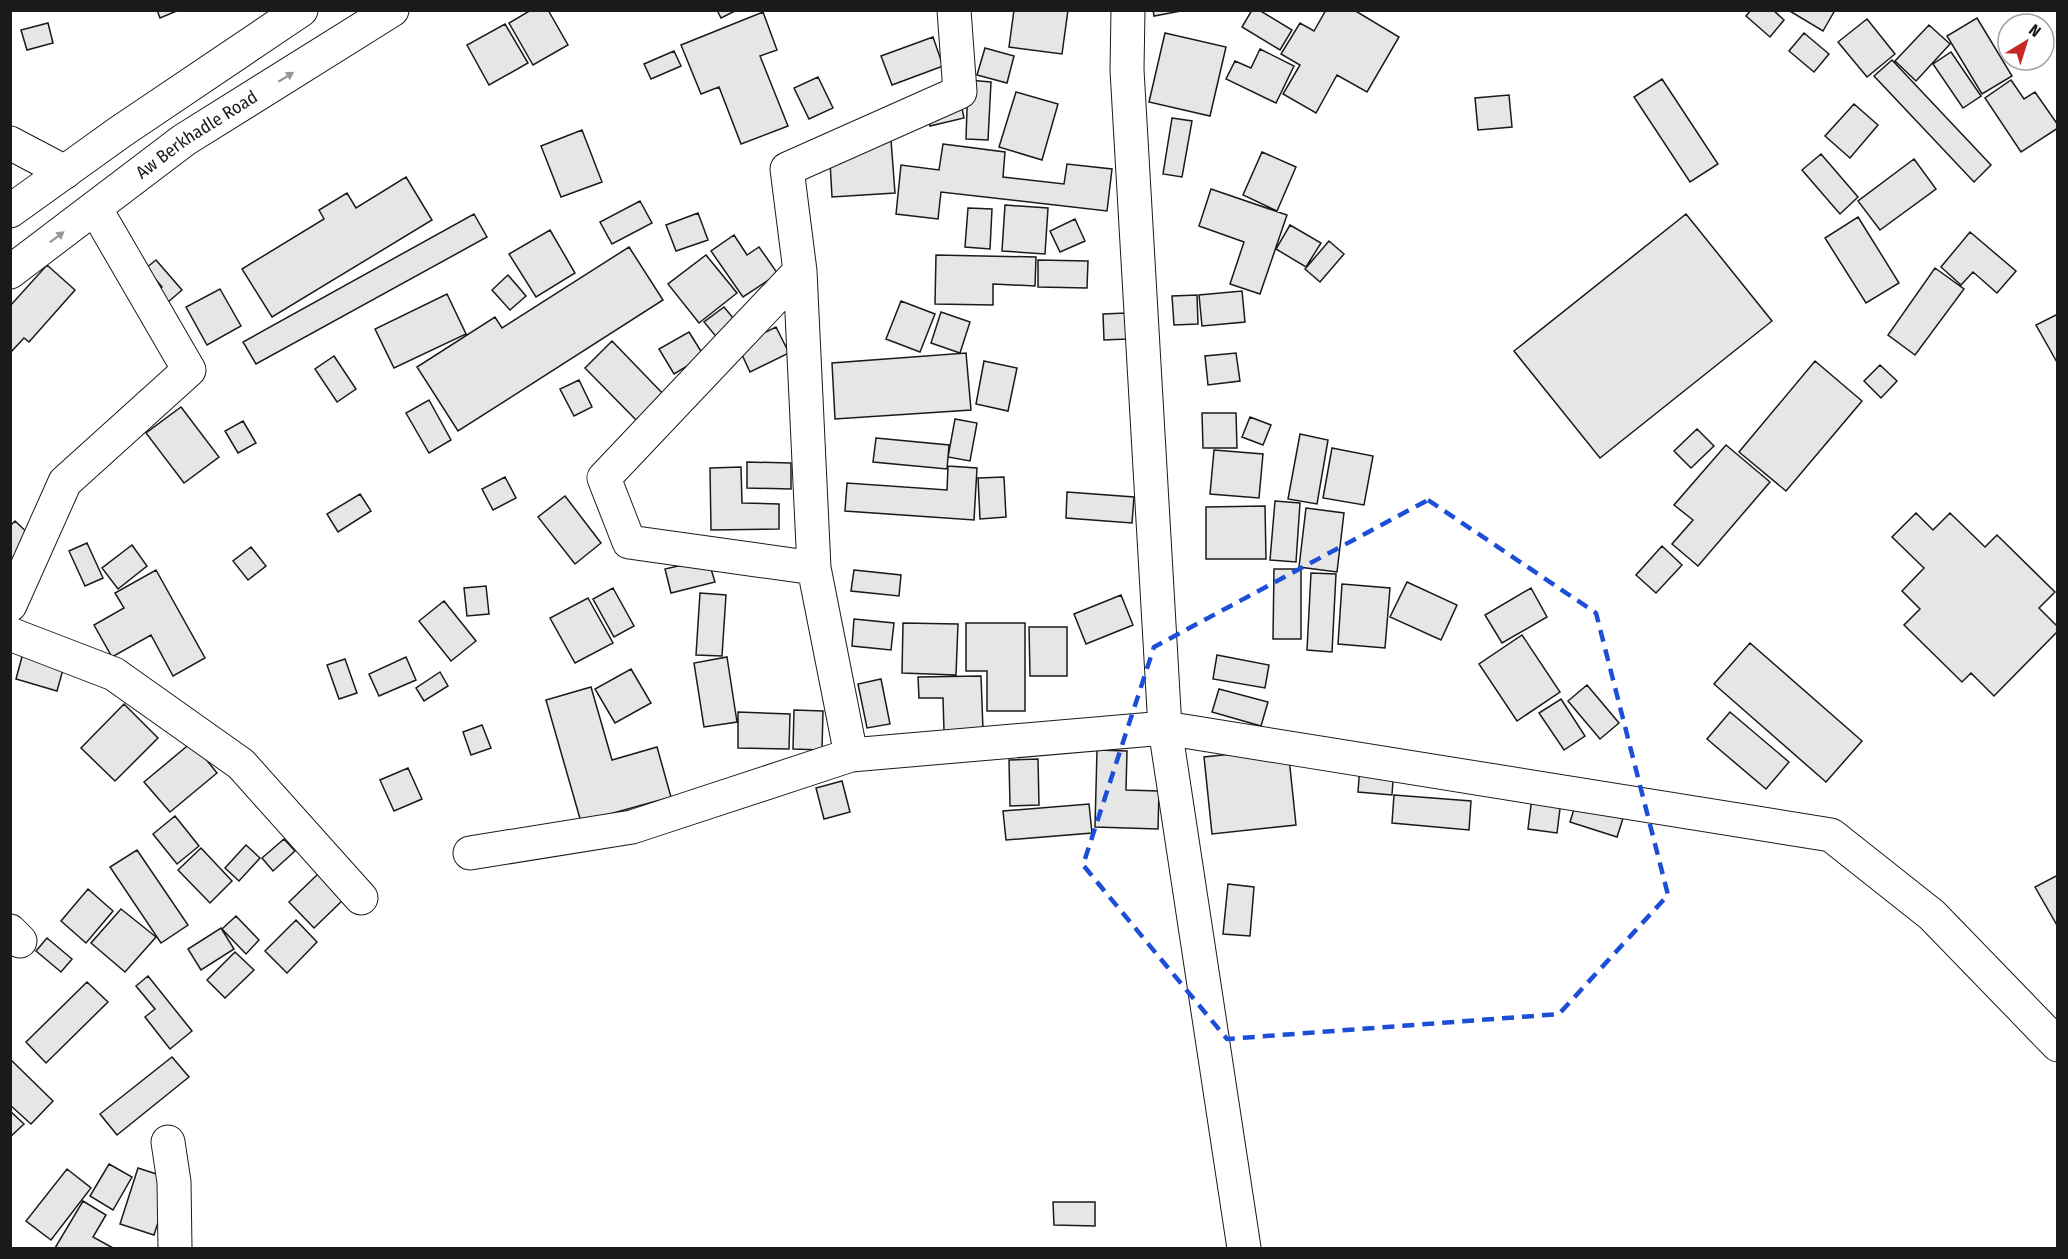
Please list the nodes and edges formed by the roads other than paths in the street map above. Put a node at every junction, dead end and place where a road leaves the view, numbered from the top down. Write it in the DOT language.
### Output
graph roads {
  1 [pos="301,10"];
  2 [pos="392,10"];
  3 [pos="954,10"];
  4 [pos="1128,10"];
  5 [pos="10,143"];
  6 [pos="65,172"];
  7 [pos="95,208"];
  8 [pos="10,211"];
  9 [pos="800,271"];
  10 [pos="10,272"];
  11 [pos="814,568"];
  12 [pos="10,604"];
  13 [pos="10,634"];
  14 [pos="1165,728"];
  15 [pos="851,755"];
  16 [pos="470,853"];
  17 [pos="361,898"];
  18 [pos="2058,1045"];
  19 [pos="168,1142"];
  20 [pos="175,1248"];
  21 [pos="1244,1248"];
  1 -- 6 [label="street"];
  7 -- 2 [label="street, Aw Berkhadle Road, one-way"];
  3 -- 9 [label="street"];
  4 -- 14 [label="street"];
  5 -- 6 [label="street"];
  6 -- 8 [label="street"];
  10 -- 7 [label="street, Aw Berkhadle Road, one-way"];
  7 -- 12 [label="street"];
  9 -- 11 [label="street"];
  9 -- 11 [label="street"];
  11 -- 15 [label="street"];
  13 -- 17 [label="street"];
  14 -- 15 [label="street"];
  14 -- 18 [label="street"];
  14 -- 21 [label="street"];
  15 -- 16 [label="street"];
  19 -- 20 [label="street"];
}
